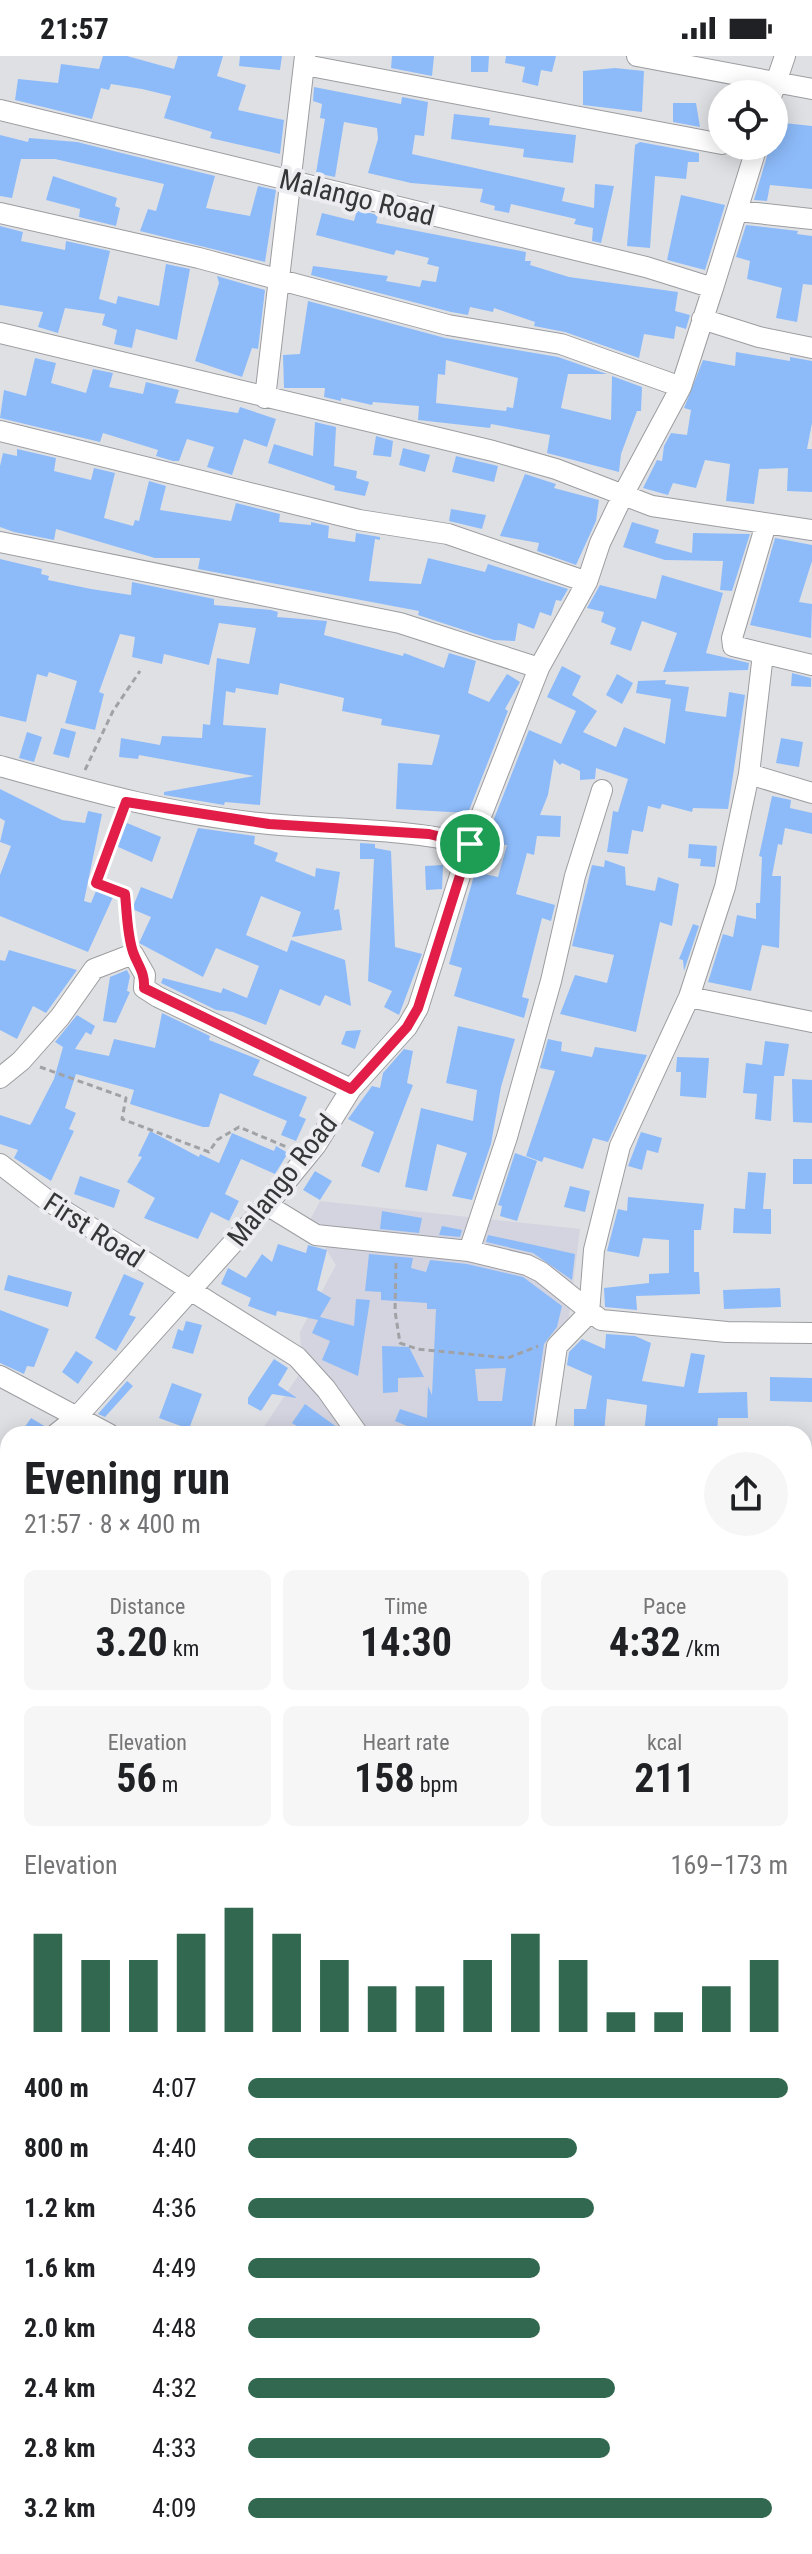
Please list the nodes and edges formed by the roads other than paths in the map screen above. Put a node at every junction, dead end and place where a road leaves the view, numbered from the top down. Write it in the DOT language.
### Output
graph roads {
  1 [pos="637,56"];
  2 [pos="785,56"];
  3 [pos="305,60"];
  4 [pos="740,80"];
  5 [pos="777,80"];
  6 [pos="788,88"];
  7 [pos="812,89"];
  8 [pos="0,110"];
  9 [pos="708,141"];
  10 [pos="748,160"];
  11 [pos="291,180"];
  12 [pos="738,211"];
  13 [pos="0,213"];
  14 [pos="812,219"];
  15 [pos="281,282"];
  16 [pos="713,288"];
  17 [pos="702,319"];
  18 [pos="0,333"];
  19 [pos="812,348"];
  20 [pos="681,387"];
  21 [pos="265,398"];
  22 [pos="0,431"];
  23 [pos="624,493"];
  24 [pos="766,524"];
  25 [pos="812,530"];
  26 [pos="0,542"];
  27 [pos="587,582"];
  28 [pos="763,654"];
  29 [pos="812,665"];
  30 [pos="539,668"];
  31 [pos="0,766"];
  32 [pos="749,774"];
  33 [pos="602,790"];
  34 [pos="812,793"];
  35 [pos="470,844"];
  36 [pos="689,997"];
  37 [pos="812,1022"];
  38 [pos="0,1078"];
  39 [pos="351,1089"];
  40 [pos="0,1164"];
  41 [pos="267,1205"];
  42 [pos="469,1251"];
  43 [pos="190,1292"];
  44 [pos="589,1313"];
  45 [pos="812,1333"];
  46 [pos="0,1376"];
  47 [pos="75,1419"];
  48 [pos="66,1426"];
  49 [pos="91,1426"];
  50 [pos="352,1426"];
  51 [pos="545,1426"];
  1 -- 4 [label="street"];
  2 -- 5 [label="street"];
  3 -- 9 [label="street"];
  3 -- 11 [label="street"];
  6 -- 7 [label="street"];
  8 -- 11 [label="street, Malango Road"];
  10 -- 12 [label="street, Malango Road"];
  11 -- 15 [label="street"];
  11 -- 16 [label="street, Malango Road"];
  12 -- 14 [label="street"];
  12 -- 16 [label="street, Malango Road"];
  13 -- 15 [label="street"];
  15 -- 20 [label="street"];
  15 -- 21 [label="street"];
  16 -- 17 [label="street, Malango Road"];
  17 -- 19 [label="street"];
  17 -- 20 [label="street, Malango Road"];
  18 -- 21 [label="street"];
  20 -- 23 [label="street, Malango Road"];
  21 -- 23 [label="street"];
  22 -- 27 [label="street"];
  23 -- 24 [label="street"];
  23 -- 27 [label="street, Malango Road"];
  24 -- 25 [label="street"];
  24 -- 28 [label="street"];
  26 -- 30 [label="street"];
  27 -- 30 [label="street, Malango Road"];
  28 -- 29 [label="street"];
  28 -- 32 [label="street"];
  30 -- 35 [label="street, Malango Road"];
  31 -- 35 [label="street"];
  32 -- 34 [label="street"];
  32 -- 36 [label="street"];
  33 -- 42 [label="street"];
  35 -- 39 [label="street, Malango Road"];
  36 -- 37 [label="street"];
  36 -- 44 [label="street"];
  38 -- 39 [label="street"];
  39 -- 41 [label="street, Malango Road"];
  40 -- 43 [label="street, First Road"];
  41 -- 42 [label="street"];
  41 -- 43 [label="street, Malango Road"];
  42 -- 44 [label="street"];
  43 -- 47 [label="street, Malango Road"];
  43 -- 50 [label="street, First Road"];
  44 -- 45 [label="street"];
  44 -- 51 [label="street"];
  46 -- 47 [label="street"];
  47 -- 48 [label="street, Malango Road"];
  47 -- 49 [label="street"];
}
